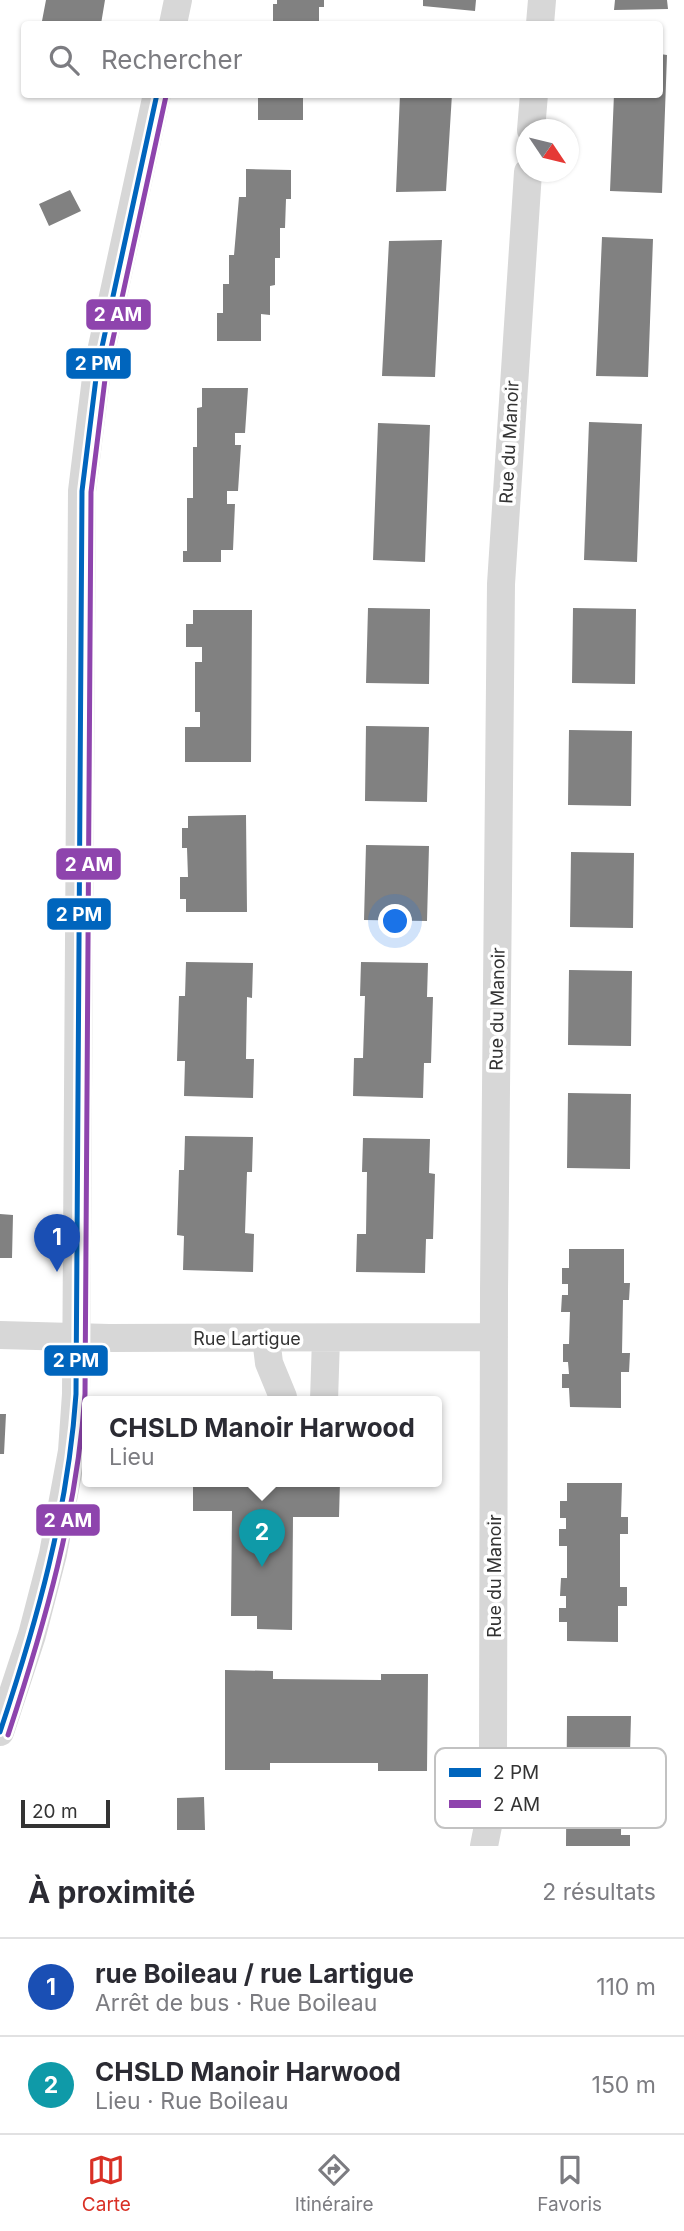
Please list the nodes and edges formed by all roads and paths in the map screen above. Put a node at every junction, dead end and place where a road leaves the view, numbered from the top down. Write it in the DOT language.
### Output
graph roads {
  1 [pos="178,0"];
  2 [pos="542,0"];
  3 [pos="174,21"];
  4 [pos="540,21"];
  5 [pos="157,98"];
  6 [pos="534,98"];
  7 [pos="532,119"];
  8 [pos="527,182"];
  9 [pos="0,1335"];
  10 [pos="78,1336"];
  11 [pos="494,1337"];
  12 [pos="266,1338"];
  13 [pos="326,1338"];
  14 [pos="283,1396"];
  15 [pos="324,1396"];
  16 [pos="0,1732"];
  17 [pos="493,1748"];
  18 [pos="488,1828"];
  19 [pos="484,1846"];
  1 -- 3 [label="street"];
  2 -- 4 [label="street"];
  5 -- 10 [label="street"];
  6 -- 7 [label="street"];
  8 -- 11 [label="street, Rue du Manoir"];
  9 -- 10 [label="street, Rue Lartigue"];
  10 -- 12 [label="street, Rue Lartigue"];
  10 -- 16 [label="street"];
  11 -- 13 [label="street, Rue Lartigue"];
  11 -- 17 [label="street, Rue du Manoir"];
  12 -- 13 [label="street, Rue Lartigue"];
  12 -- 14 [label="street"];
  13 -- 15 [label="street"];
  18 -- 19 [label="street, Rue du Manoir"];
}
